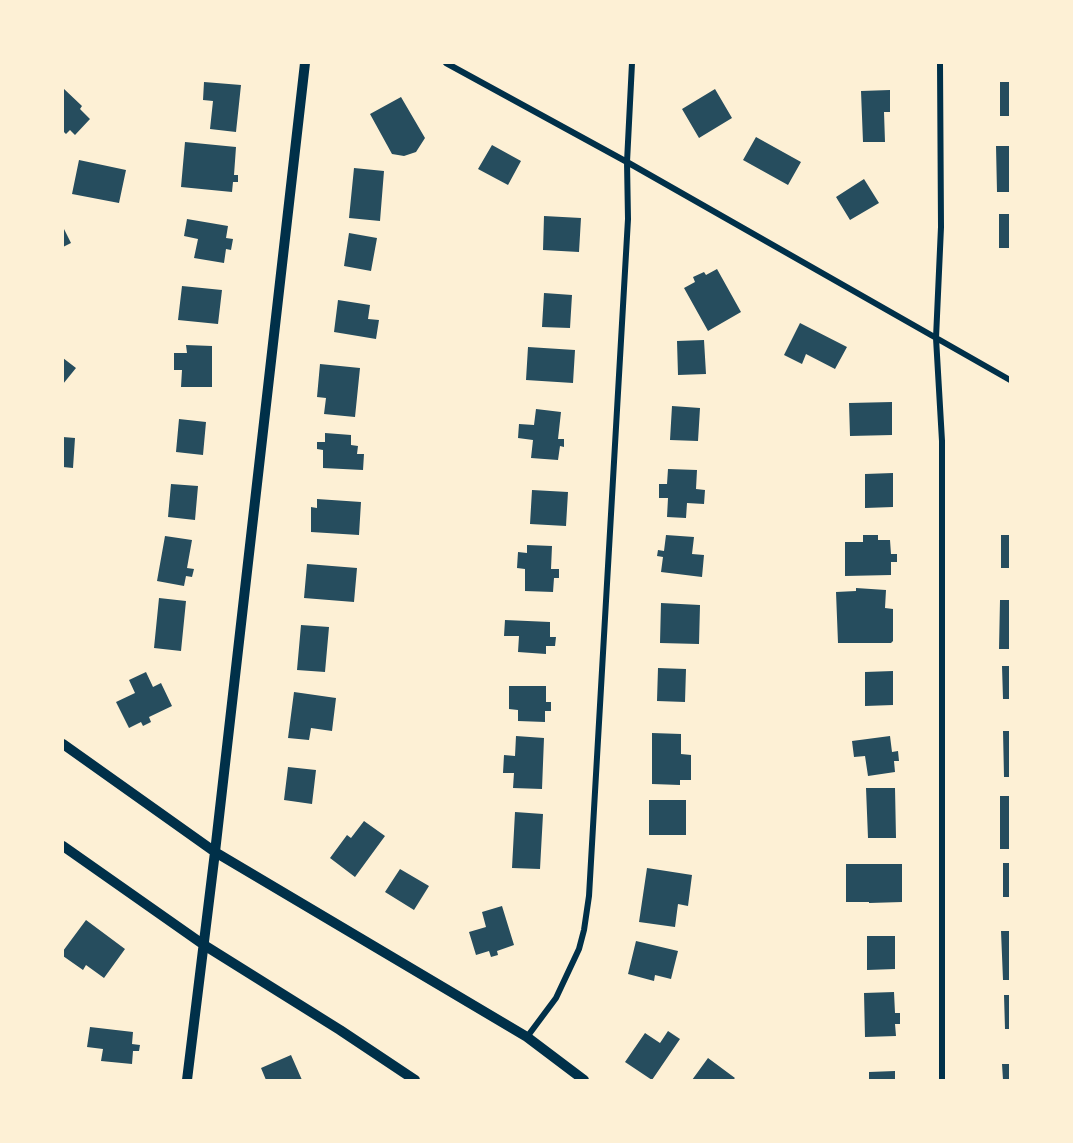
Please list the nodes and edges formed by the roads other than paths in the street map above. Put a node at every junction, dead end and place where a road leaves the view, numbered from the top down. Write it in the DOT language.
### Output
graph roads {
  1 [pos="305,63"];
  2 [pos="446,63"];
  3 [pos="632,63"];
  4 [pos="940,63"];
  5 [pos="627,162"];
  6 [pos="936,338"];
  7 [pos="1010,380"];
  8 [pos="63,744"];
  9 [pos="63,846"];
  10 [pos="215,852"];
  11 [pos="204,945"];
  12 [pos="527,1037"];
  13 [pos="187,1080"];
  14 [pos="415,1080"];
  15 [pos="584,1080"];
  16 [pos="942,1080"];
  1 -- 10 [label="street"];
  2 -- 5 [label="street"];
  3 -- 5 [label="street"];
  4 -- 6 [label="street"];
  5 -- 6 [label="street"];
  5 -- 12 [label="street"];
  6 -- 7 [label="street"];
  6 -- 16 [label="street"];
  8 -- 10 [label="street"];
  9 -- 11 [label="street"];
  10 -- 11 [label="street"];
  10 -- 12 [label="street"];
  11 -- 13 [label="street"];
  11 -- 14 [label="street"];
  12 -- 15 [label="street"];
}
